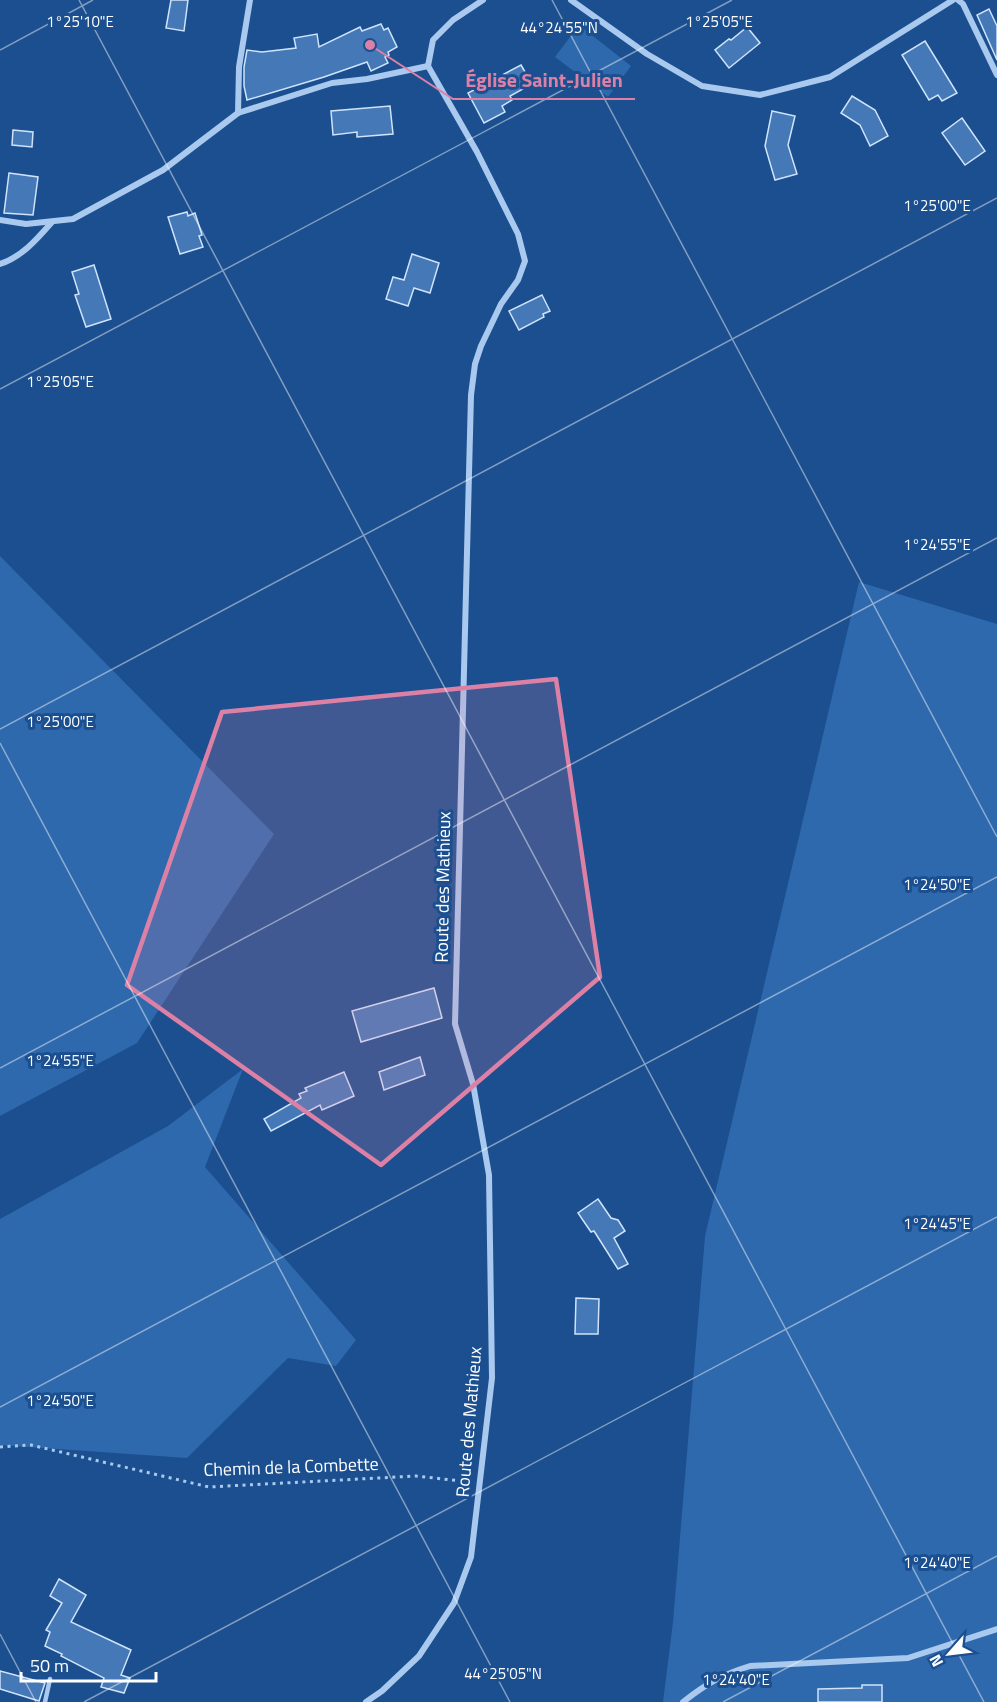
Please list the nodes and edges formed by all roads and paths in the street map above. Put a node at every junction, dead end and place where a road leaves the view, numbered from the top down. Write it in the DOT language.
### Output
graph roads {
  1 [pos="250,0"];
  2 [pos="483,0"];
  3 [pos="571,0"];
  4 [pos="953,0"];
  5 [pos="958,0"];
  6 [pos="428,66"];
  7 [pos="997,75"];
  8 [pos="238,112"];
  9 [pos="0,220"];
  10 [pos="52,221"];
  11 [pos="0,264"];
  12 [pos="0,1447"];
  13 [pos="480,1484"];
  14 [pos="997,1629"];
  15 [pos="50,1679"];
  16 [pos="45,1702"];
  17 [pos="366,1702"];
  18 [pos="683,1702"];
  1 -- 8 [label="street"];
  2 -- 6 [label="street"];
  3 -- 4 [label="street"];
  5 -- 7 [label="street"];
  6 -- 8 [label="street"];
  6 -- 13 [label="street, Route des Mathieux"];
  8 -- 10 [label="street"];
  9 -- 10 [label="street"];
  10 -- 11 [label="street"];
  12 -- 13 [label="path, Chemin de la Combette"];
  13 -- 17 [label="street, Route des Mathieux"];
  14 -- 18 [label="street"];
  15 -- 16 [label="lane"];
}
